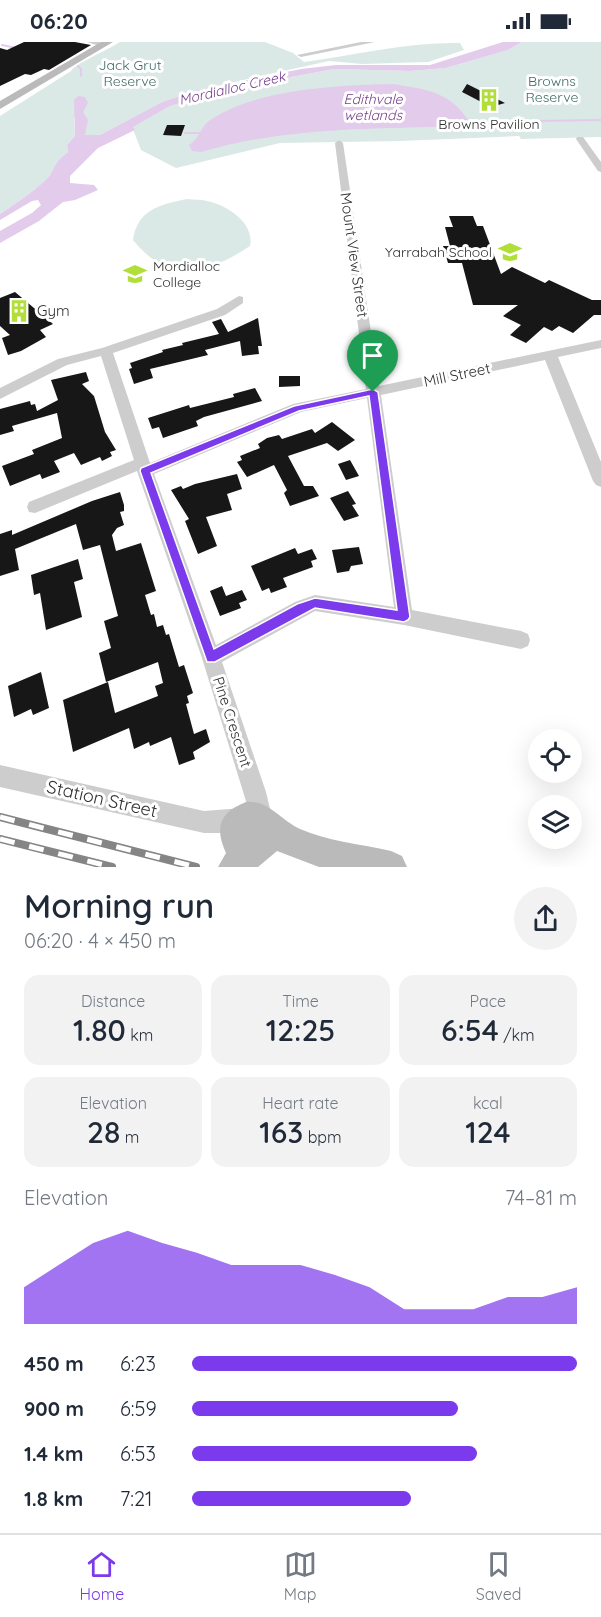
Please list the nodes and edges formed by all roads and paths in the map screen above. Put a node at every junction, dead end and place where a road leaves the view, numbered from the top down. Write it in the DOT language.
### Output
graph roads {
  1 [pos="90,42"];
  2 [pos="372,42"];
  3 [pos="106,43"];
  4 [pos="302,55"];
  5 [pos="0,108"];
  6 [pos="580,138"];
  7 [pos="339,143"];
  8 [pos="601,169"];
  9 [pos="239,300"];
  10 [pos="601,344"];
  11 [pos="106,351"];
  12 [pos="550,355"];
  13 [pos="373,392"];
  14 [pos="0,394"];
  15 [pos="144,467"];
  16 [pos="601,481"];
  17 [pos="35,507"];
  18 [pos="404,617"];
  19 [pos="521,640"];
  20 [pos="211,657"];
  21 [pos="0,776"];
  22 [pos="248,836"];
  23 [pos="391,867"];
  1 -- 3 [label="street"];
  2 -- 4 [label="street"];
  3 -- 5 [label="street"];
  6 -- 8 [label="street"];
  7 -- 13 [label="street, Mount View Street"];
  9 -- 11 [label="street"];
  10 -- 12 [label="street, Mill Street"];
  11 -- 14 [label="street"];
  11 -- 15 [label="street, Pine Crescent"];
  12 -- 13 [label="street, Mill Street"];
  12 -- 16 [label="street"];
  13 -- 15 [label="street, Mill Street"];
  13 -- 18 [label="street, Mount View Street"];
  15 -- 17 [label="street, Mill Street"];
  15 -- 20 [label="street, Pine Crescent"];
  18 -- 19 [label="street"];
  18 -- 20 [label="street"];
  20 -- 22 [label="street, Pine Crescent"];
  21 -- 22 [label="street, Station Street"];
  22 -- 23 [label="street"];
}
